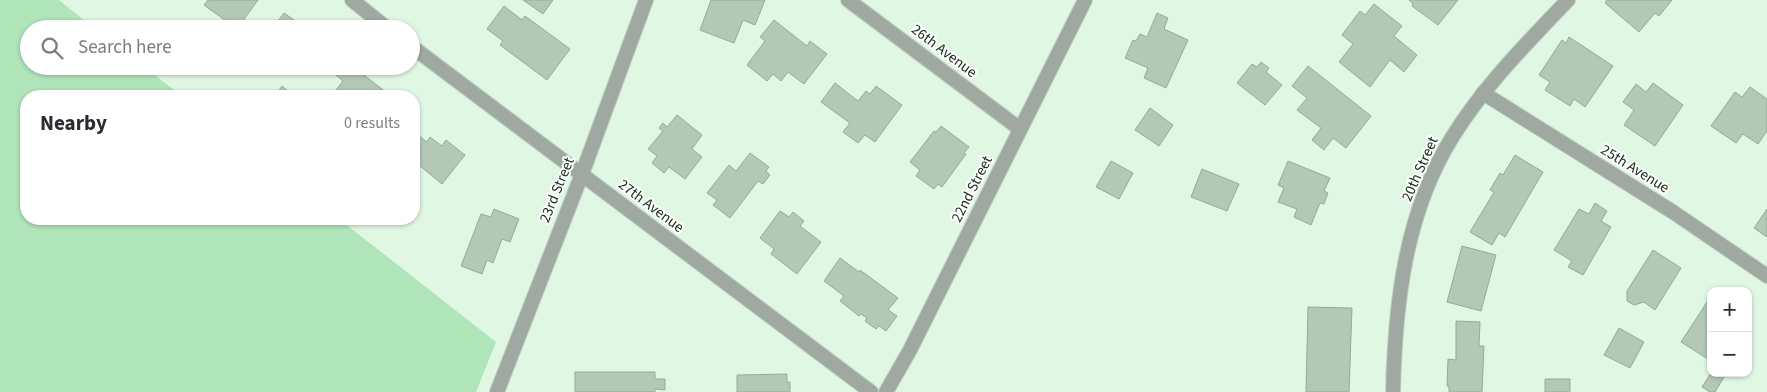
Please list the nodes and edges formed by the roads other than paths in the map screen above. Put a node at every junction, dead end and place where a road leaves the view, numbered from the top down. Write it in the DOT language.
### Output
graph roads {
  1 [pos="352,0"];
  2 [pos="646,0"];
  3 [pos="848,0"];
  4 [pos="1085,0"];
  5 [pos="1568,0"];
  6 [pos="377,20"];
  7 [pos="420,53"];
  8 [pos="1483,93"];
  9 [pos="1020,129"];
  10 [pos="582,174"];
  11 [pos="1767,276"];
  12 [pos="497,392"];
  13 [pos="871,392"];
  14 [pos="886,392"];
  15 [pos="1393,392"];
  1 -- 6 [label="street"];
  2 -- 10 [label="street, 23rd Street"];
  3 -- 9 [label="street, 26th Avenue"];
  4 -- 9 [label="street, 22nd Street"];
  5 -- 8 [label="street, 20th Street"];
  7 -- 10 [label="street, 27th Avenue"];
  8 -- 11 [label="street, 25th Avenue"];
  8 -- 15 [label="street, 20th Street"];
  9 -- 14 [label="street, 22nd Street"];
  10 -- 12 [label="street, 23rd Street"];
  10 -- 13 [label="street, 27th Avenue"];
}
